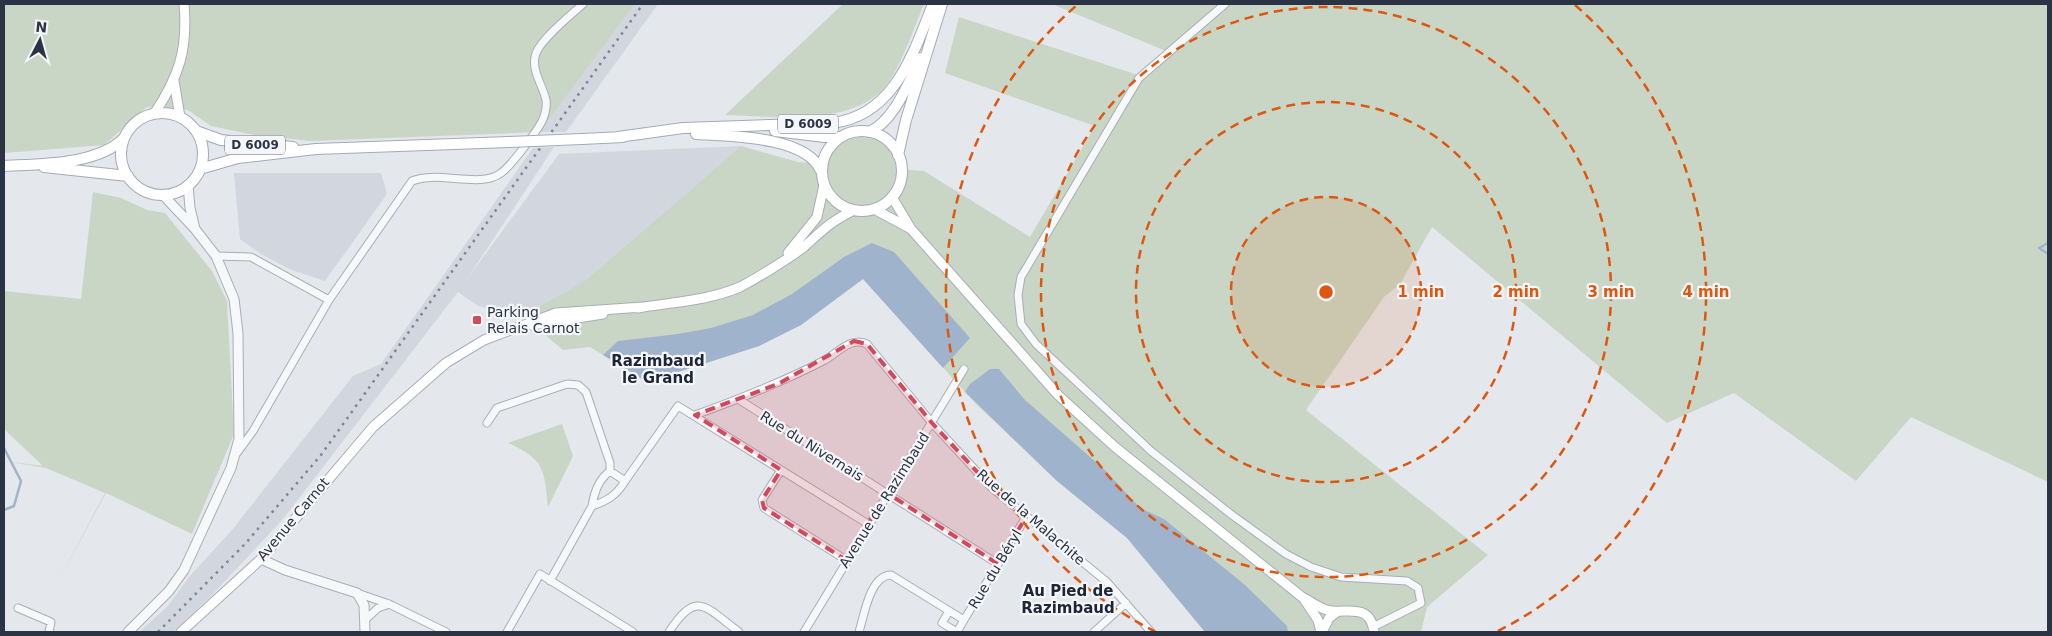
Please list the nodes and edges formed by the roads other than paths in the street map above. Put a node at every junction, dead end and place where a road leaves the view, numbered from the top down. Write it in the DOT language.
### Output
graph roads {
  1 [pos="184,4"];
  2 [pos="583,4"];
  3 [pos="933,4"];
  4 [pos="942,4"];
  5 [pos="1225,4"];
  6 [pos="928,46"];
  7 [pos="174,80"];
  8 [pos="154,114"];
  9 [pos="180,117"];
  10 [pos="196,132"];
  11 [pos="869,132"];
  12 [pos="696,134"];
  13 [pos="841,136"];
  14 [pos="124,138"];
  15 [pos="618,138"];
  16 [pos="316,149"];
  17 [pos="898,155"];
  18 [pos="28,165"];
  19 [pos="4,166"];
  20 [pos="200,169"];
  21 [pos="821,172"];
  22 [pos="128,176"];
  23 [pos="188,185"];
  24 [pos="824,185"];
  25 [pos="163,195"];
  26 [pos="892,197"];
  27 [pos="874,209"];
  28 [pos="854,210"];
  29 [pos="195,229"];
  30 [pos="911,229"];
  31 [pos="216,256"];
  32 [pos="782,260"];
  33 [pos="329,300"];
  34 [pos="964,369"];
  35 [pos="738,399"];
  36 [pos="695,415"];
  37 [pos="487,423"];
  38 [pos="932,423"];
  39 [pos="236,453"];
  40 [pos="781,470"];
  41 [pos="610,471"];
  42 [pos="625,481"];
  43 [pos="887,493"];
  44 [pos="592,506"];
  45 [pos="1026,517"];
  46 [pos="868,524"];
  47 [pos="261,559"];
  48 [pos="846,560"];
  49 [pos="998,564"];
  50 [pos="550,581"];
  51 [pos="357,593"];
  52 [pos="1302,597"];
  53 [pos="1126,603"];
  54 [pos="389,604"];
  55 [pos="18,608"];
  56 [pos="949,611"];
  57 [pos="1337,612"];
  58 [pos="364,620"];
  59 [pos="964,620"];
  60 [pos="1374,629"];
  61 [pos="49,632"];
  62 [pos="128,632"];
  63 [pos="181,632"];
  64 [pos="365,632"];
  65 [pos="446,632"];
  66 [pos="507,632"];
  67 [pos="633,632"];
  68 [pos="669,632"];
  69 [pos="740,632"];
  70 [pos="804,632"];
  71 [pos="859,632"];
  72 [pos="1094,632"];
  73 [pos="1151,632"];
  74 [pos="1322,632"];
  1 -- 7 [label="main road"];
  2 -- 33 [label="street"];
  3 -- 15 [label="main road, D 6009"];
  4 -- 6 [label="main road"];
  5 -- 60 [label="street"];
  6 -- 11 [label="main road"];
  6 -- 17 [label="main road"];
  7 -- 8 [label="main road"];
  7 -- 9 [label="main road"];
  8 -- 9 [label="main road"];
  8 -- 14 [label="main road"];
  9 -- 10 [label="main road"];
  10 -- 16 [label="main road, D 6009"];
  10 -- 20 [label="main road"];
  11 -- 13 [label="main road"];
  11 -- 17 [label="main road"];
  12 -- 13 [label="main road, D 6009"];
  12 -- 15 [label="main road, D 6009"];
  12 -- 21 [label="main road, D 6009"];
  13 -- 21 [label="main road"];
  14 -- 18 [label="main road"];
  14 -- 22 [label="main road"];
  15 -- 16 [label="main road, D 6009, bridge"];
  16 -- 20 [label="main road, D 6009"];
  17 -- 26 [label="main road"];
  18 -- 19 [label="main road"];
  18 -- 22 [label="main road"];
  20 -- 23 [label="main road"];
  21 -- 24 [label="main road"];
  22 -- 25 [label="main road"];
  23 -- 25 [label="main road"];
  23 -- 29 [label="street"];
  24 -- 28 [label="main road"];
  24 -- 32 [label="main road"];
  25 -- 29 [label="street"];
  26 -- 27 [label="main road"];
  26 -- 30 [label="main road"];
  27 -- 28 [label="main road"];
  27 -- 30 [label="main road"];
  28 -- 32 [label="main road, Avenue Carnot"];
  29 -- 31 [label="street"];
  30 -- 52 [label="main road"];
  31 -- 33 [label="street"];
  31 -- 39 [label="street"];
  32 -- 47 [label="main road, Avenue Carnot"];
  33 -- 39 [label="street"];
  34 -- 38 [label="street, Avenue de Razimbaud"];
  35 -- 36 [label="street"];
  35 -- 38 [label="street, Rue de la Malachite"];
  35 -- 43 [label="street, Rue du Nivernais"];
  36 -- 40 [label="street"];
  36 -- 42 [label="street"];
  37 -- 41 [label="street"];
  38 -- 43 [label="street, Avenue de Razimbaud"];
  38 -- 45 [label="street, Rue de la Malachite"];
  39 -- 62 [label="street"];
  40 -- 46 [label="street"];
  40 -- 48 [label="street"];
  41 -- 42 [label="street"];
  41 -- 44 [label="street"];
  42 -- 44 [label="street"];
  43 -- 46 [label="street, Avenue de Razimbaud"];
  43 -- 49 [label="street, Rue du Nivernais"];
  44 -- 50 [label="street"];
  45 -- 49 [label="street, Rue du Béryl"];
  45 -- 53 [label="street, Rue de la Malachite"];
  46 -- 48 [label="street, Avenue de Razimbaud"];
  47 -- 51 [label="street"];
  47 -- 63 [label="main road, Avenue Carnot"];
  48 -- 70 [label="street, Avenue de Razimbaud"];
  49 -- 59 [label="street, Rue du Béryl"];
  50 -- 66 [label="street"];
  50 -- 67 [label="street"];
  51 -- 54 [label="street"];
  51 -- 58 [label="street"];
  52 -- 57 [label="main road"];
  52 -- 74 [label="main road"];
  53 -- 72 [label="street"];
  53 -- 73 [label="street, Rue de la Malachite"];
  54 -- 58 [label="street"];
  54 -- 65 [label="street"];
  55 -- 61 [label="street"];
  56 -- 59 [label="street, Rue du Béryl"];
  56 -- 59 [label="street, Rue du Béryl"];
  56 -- 71 [label="street, Rue du Béryl"];
  57 -- 60 [label="main road"];
  57 -- 74 [label="main road"];
  58 -- 64 [label="street"];
  68 -- 69 [label="street"];
}
